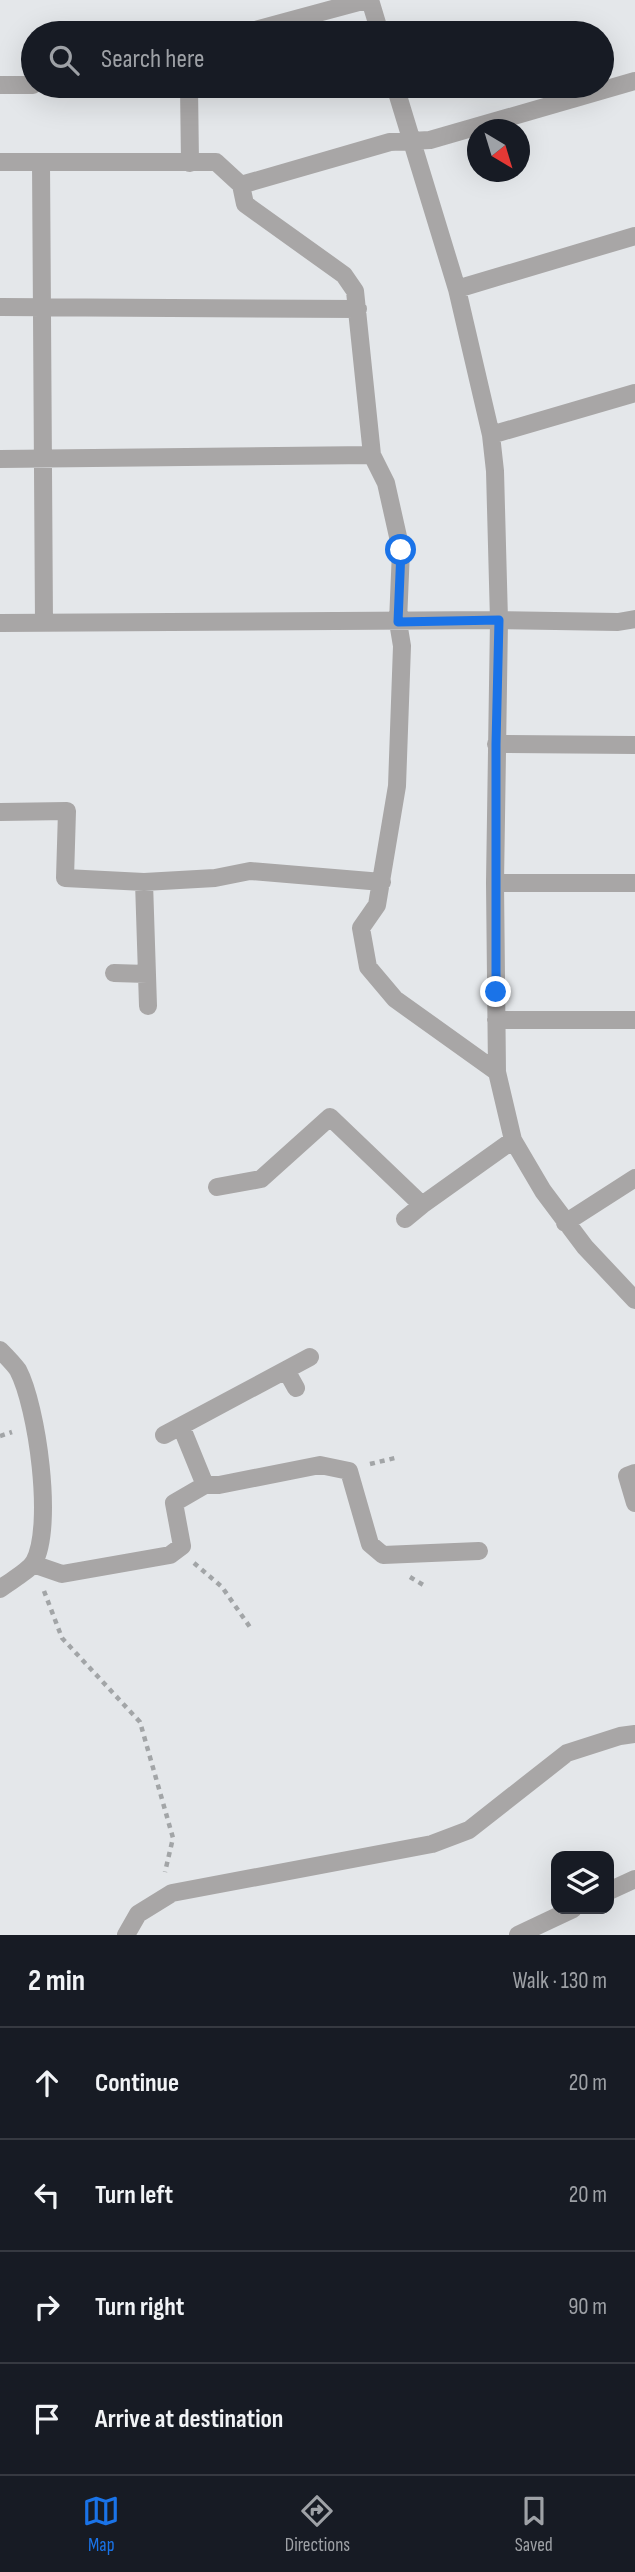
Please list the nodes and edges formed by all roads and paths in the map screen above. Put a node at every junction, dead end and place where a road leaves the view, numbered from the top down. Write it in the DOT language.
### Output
graph roads {
  1 [pos="368,0"];
  2 [pos="289,21"];
  3 [pos="376,21"];
  4 [pos="635,81"];
  5 [pos="0,85"];
  6 [pos="21,85"];
  7 [pos="614,87"];
  8 [pos="189,98"];
  9 [pos="399,98"];
  10 [pos="576,98"];
  11 [pos="411,140"];
  12 [pos="0,162"];
  13 [pos="41,162"];
  14 [pos="190,163"];
  15 [pos="241,186"];
  16 [pos="635,236"];
  17 [pos="457,289"];
  18 [pos="0,307"];
  19 [pos="43,307"];
  20 [pos="358,309"];
  21 [pos="635,393"];
  22 [pos="491,435"];
  23 [pos="372,455"];
  24 [pos="43,458"];
  25 [pos="0,459"];
  26 [pos="635,619"];
  27 [pos="499,620"];
  28 [pos="398,622"];
  29 [pos="0,623"];
  30 [pos="44,623"];
  31 [pos="496,744"];
  32 [pos="635,744"];
  33 [pos="0,813"];
  34 [pos="144,882"];
  35 [pos="382,882"];
  36 [pos="495,883"];
  37 [pos="635,883"];
  38 [pos="114,973"];
  39 [pos="147,974"];
  40 [pos="148,1006"];
  41 [pos="496,1020"];
  42 [pos="635,1020"];
  43 [pos="497,1072"];
  44 [pos="513,1140"];
  45 [pos="271,1145"];
  46 [pos="282,1160"];
  47 [pos="635,1178"];
  48 [pos="217,1187"];
  49 [pos="422,1205"];
  50 [pos="405,1219"];
  51 [pos="565,1223"];
  52 [pos="635,1300"];
  53 [pos="0,1350"];
  54 [pos="310,1357"];
  55 [pos="286,1370"];
  56 [pos="296,1388"];
  57 [pos="181,1426"];
  58 [pos="164,1435"];
  59 [pos="635,1473"];
  60 [pos="205,1485"];
  61 [pos="635,1503"];
  62 [pos="177,1549"];
  63 [pos="479,1551"];
  64 [pos="33,1564"];
  65 [pos="0,1589"];
  66 [pos="252,1630"];
  67 [pos="635,1734"];
  68 [pos="635,1879"];
  69 [pos="614,1889"];
  70 [pos="172,1893"];
  71 [pos="563,1914"];
  72 [pos="126,1935"];
  73 [pos="519,1935"];
  1 -- 2 [label="street"];
  1 -- 3 [label="street"];
  4 -- 7 [label="street"];
  5 -- 6 [label="street"];
  8 -- 14 [label="street"];
  9 -- 11 [label="street"];
  10 -- 11 [label="street"];
  11 -- 15 [label="street"];
  11 -- 17 [label="street"];
  12 -- 13 [label="street"];
  13 -- 14 [label="street"];
  13 -- 19 [label="street"];
  14 -- 15 [label="street"];
  15 -- 20 [label="street"];
  16 -- 17 [label="street"];
  17 -- 22 [label="street"];
  18 -- 19 [label="street"];
  19 -- 20 [label="street"];
  19 -- 24 [label="street"];
  20 -- 23 [label="street"];
  21 -- 22 [label="street"];
  22 -- 27 [label="street"];
  23 -- 24 [label="street"];
  23 -- 28 [label="street"];
  24 -- 25 [label="street"];
  24 -- 30 [label="street"];
  26 -- 27 [label="street"];
  27 -- 28 [label="street"];
  27 -- 31 [label="street"];
  28 -- 30 [label="street"];
  28 -- 35 [label="street"];
  29 -- 30 [label="street"];
  31 -- 32 [label="street"];
  31 -- 36 [label="street"];
  33 -- 34 [label="street"];
  34 -- 35 [label="street"];
  34 -- 39 [label="street"];
  35 -- 43 [label="street"];
  36 -- 37 [label="street"];
  36 -- 41 [label="street"];
  38 -- 39 [label="street"];
  39 -- 40 [label="street"];
  41 -- 42 [label="street"];
  41 -- 43 [label="street"];
  43 -- 44 [label="street"];
  44 -- 49 [label="street"];
  44 -- 51 [label="street"];
  45 -- 46 [label="street"];
  46 -- 48 [label="street"];
  46 -- 49 [label="street"];
  47 -- 51 [label="street"];
  49 -- 50 [label="street"];
  51 -- 52 [label="street"];
  53 -- 64 [label="street"];
  54 -- 55 [label="street"];
  55 -- 56 [label="street"];
  55 -- 57 [label="street"];
  57 -- 58 [label="street"];
  57 -- 60 [label="street"];
  59 -- 61 [label="street"];
  60 -- 62 [label="street"];
  60 -- 63 [label="street"];
  62 -- 64 [label="street"];
  62 -- 66 [label="path"];
  64 -- 65 [label="street"];
  64 -- 70 [label="path"];
  67 -- 70 [label="street"];
  68 -- 69 [label="street"];
  70 -- 72 [label="street"];
  71 -- 73 [label="street"];
}
